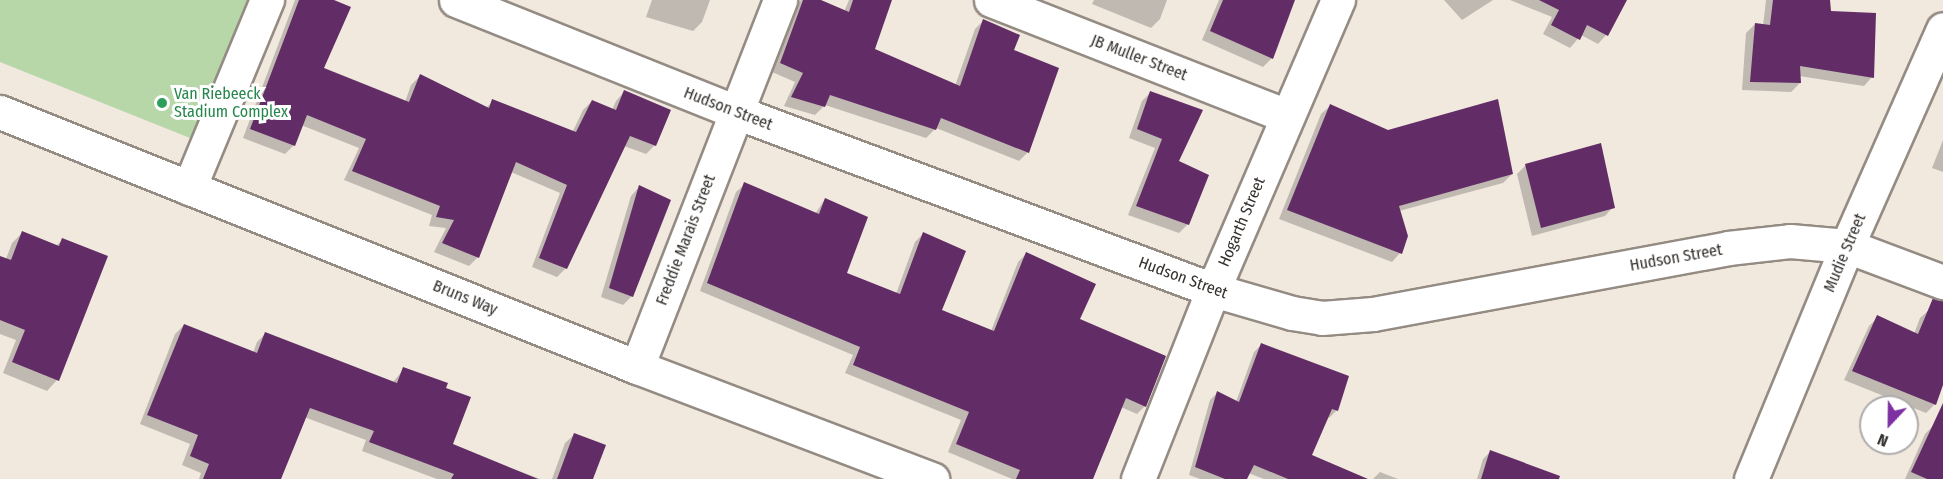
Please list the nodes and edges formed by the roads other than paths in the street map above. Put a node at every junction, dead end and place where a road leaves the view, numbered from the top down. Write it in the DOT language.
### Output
graph roads {
  1 [pos="267,0"];
  2 [pos="456,0"];
  3 [pos="780,0"];
  4 [pos="991,0"];
  5 [pos="1338,0"];
  6 [pos="1943,29"];
  7 [pos="0,112"];
  8 [pos="736,112"];
  9 [pos="1287,116"];
  10 [pos="189,188"];
  11 [pos="1847,246"];
  12 [pos="1943,282"];
  13 [pos="1213,290"];
  14 [pos="637,367"];
  15 [pos="932,479"];
  16 [pos="1138,479"];
  17 [pos="1751,479"];
  1 -- 10 [label="street"];
  2 -- 8 [label="street, Hudson Street"];
  3 -- 8 [label="street, Freddie Marais Street"];
  4 -- 9 [label="street, JB Muller Street"];
  5 -- 9 [label="street, Hogarth Street"];
  6 -- 11 [label="street, Mudie Street"];
  7 -- 10 [label="street, Bruns Way"];
  8 -- 13 [label="street, Hudson Street"];
  8 -- 14 [label="street, Freddie Marais Street"];
  9 -- 13 [label="street, Hogarth Street"];
  10 -- 14 [label="street, Bruns Way"];
  11 -- 12 [label="street, Hudson Street"];
  11 -- 13 [label="street, Hudson Street"];
  11 -- 17 [label="street, Mudie Street"];
  13 -- 16 [label="street, Hogarth Street"];
  14 -- 15 [label="street, Bruns Way"];
}
